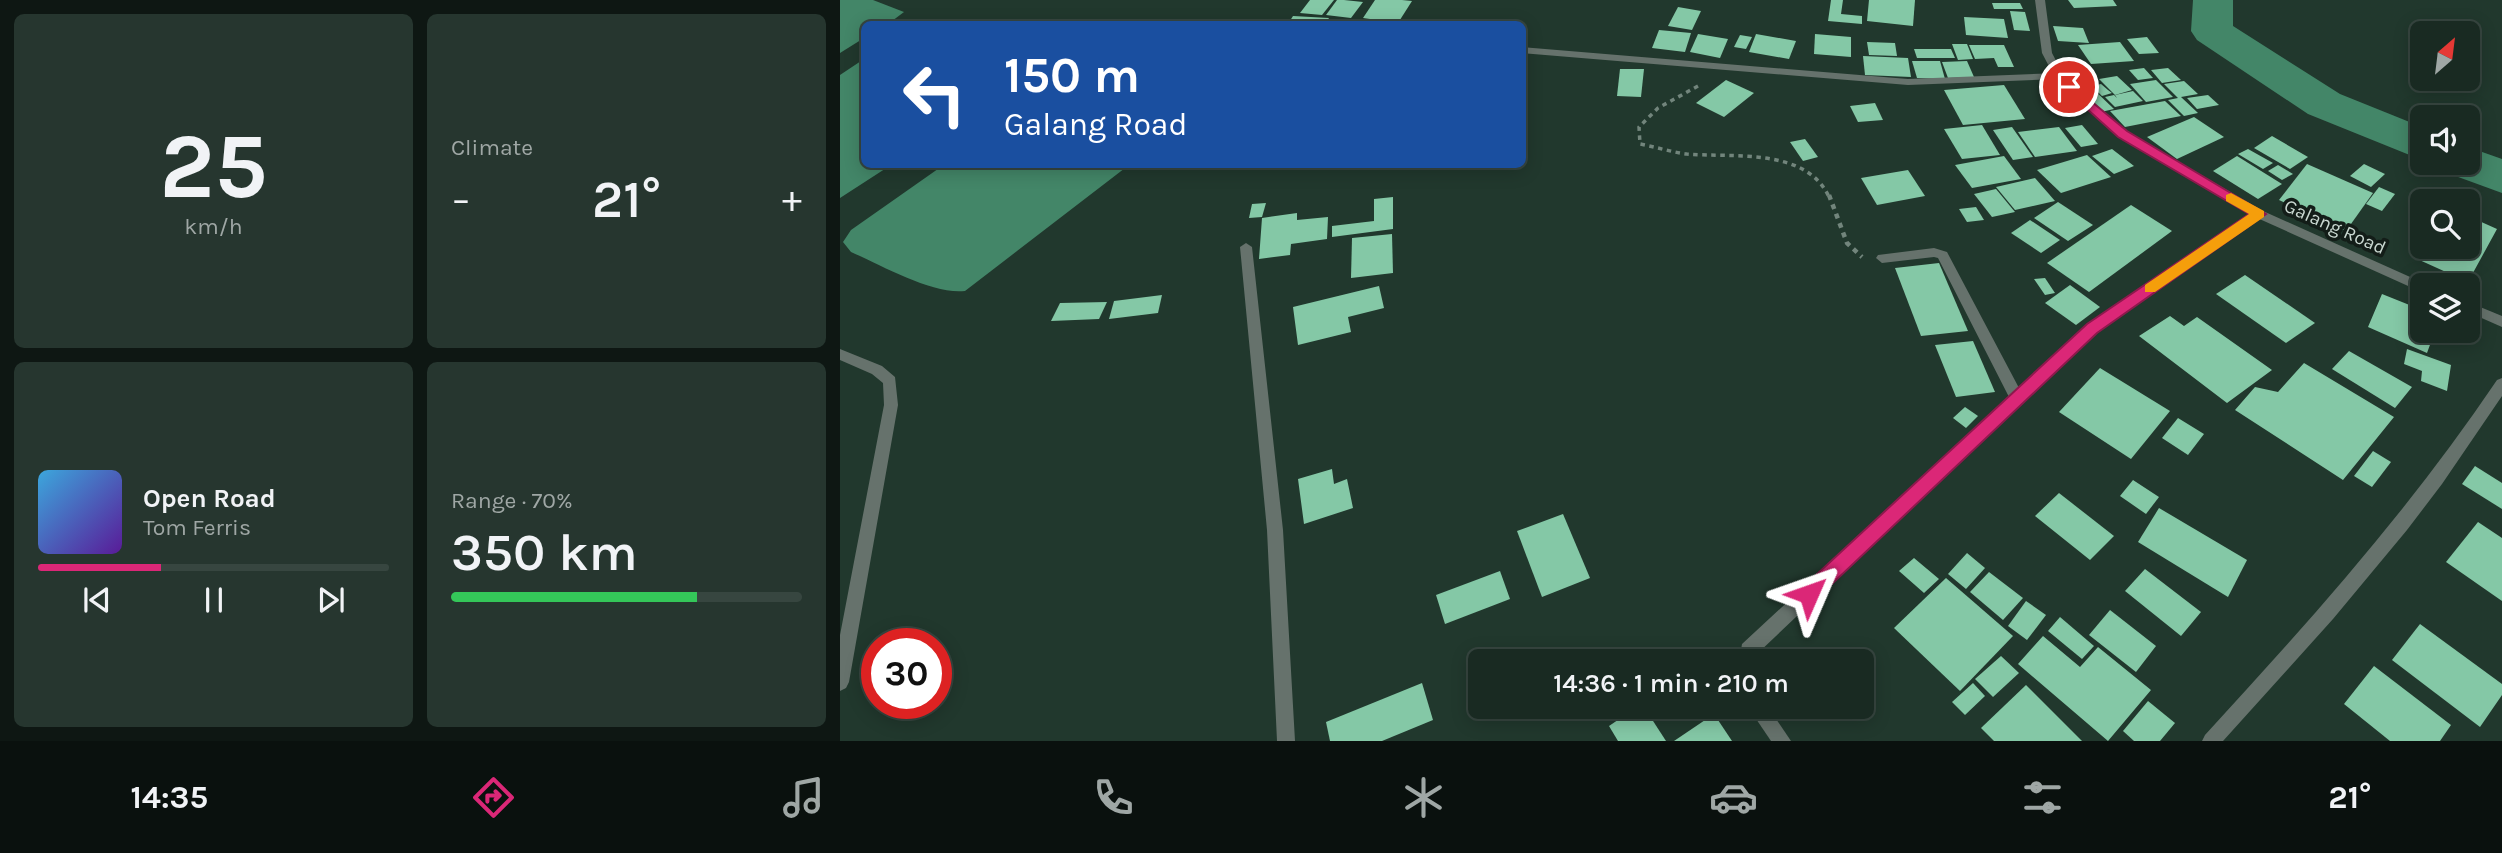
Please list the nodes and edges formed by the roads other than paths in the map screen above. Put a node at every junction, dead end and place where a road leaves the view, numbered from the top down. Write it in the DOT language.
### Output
graph roads {
  1 [pos="2040,0"];
  2 [pos="1526,50"];
  3 [pos="2059,76"];
  4 [pos="2259,214"];
  5 [pos="1246,247"];
  6 [pos="1882,258"];
  7 [pos="2410,282"];
  8 [pos="2480,312"];
  9 [pos="2502,322"];
  10 [pos="840,354"];
  11 [pos="2502,384"];
  12 [pos="2017,398"];
  13 [pos="1749,649"];
  14 [pos="840,682"];
  15 [pos="1766,719"];
  16 [pos="1286,741"];
  17 [pos="1782,741"];
  18 [pos="2211,741"];
  1 -- 3 [label="street, Galang Road"];
  2 -- 3 [label="street"];
  3 -- 4 [label="street, Galang Road"];
  4 -- 7 [label="street, Galang Road"];
  4 -- 12 [label="street"];
  5 -- 16 [label="street"];
  6 -- 12 [label="street"];
  8 -- 9 [label="street"];
  10 -- 14 [label="street"];
  11 -- 18 [label="street"];
  12 -- 13 [label="street"];
  15 -- 17 [label="street"];
}
